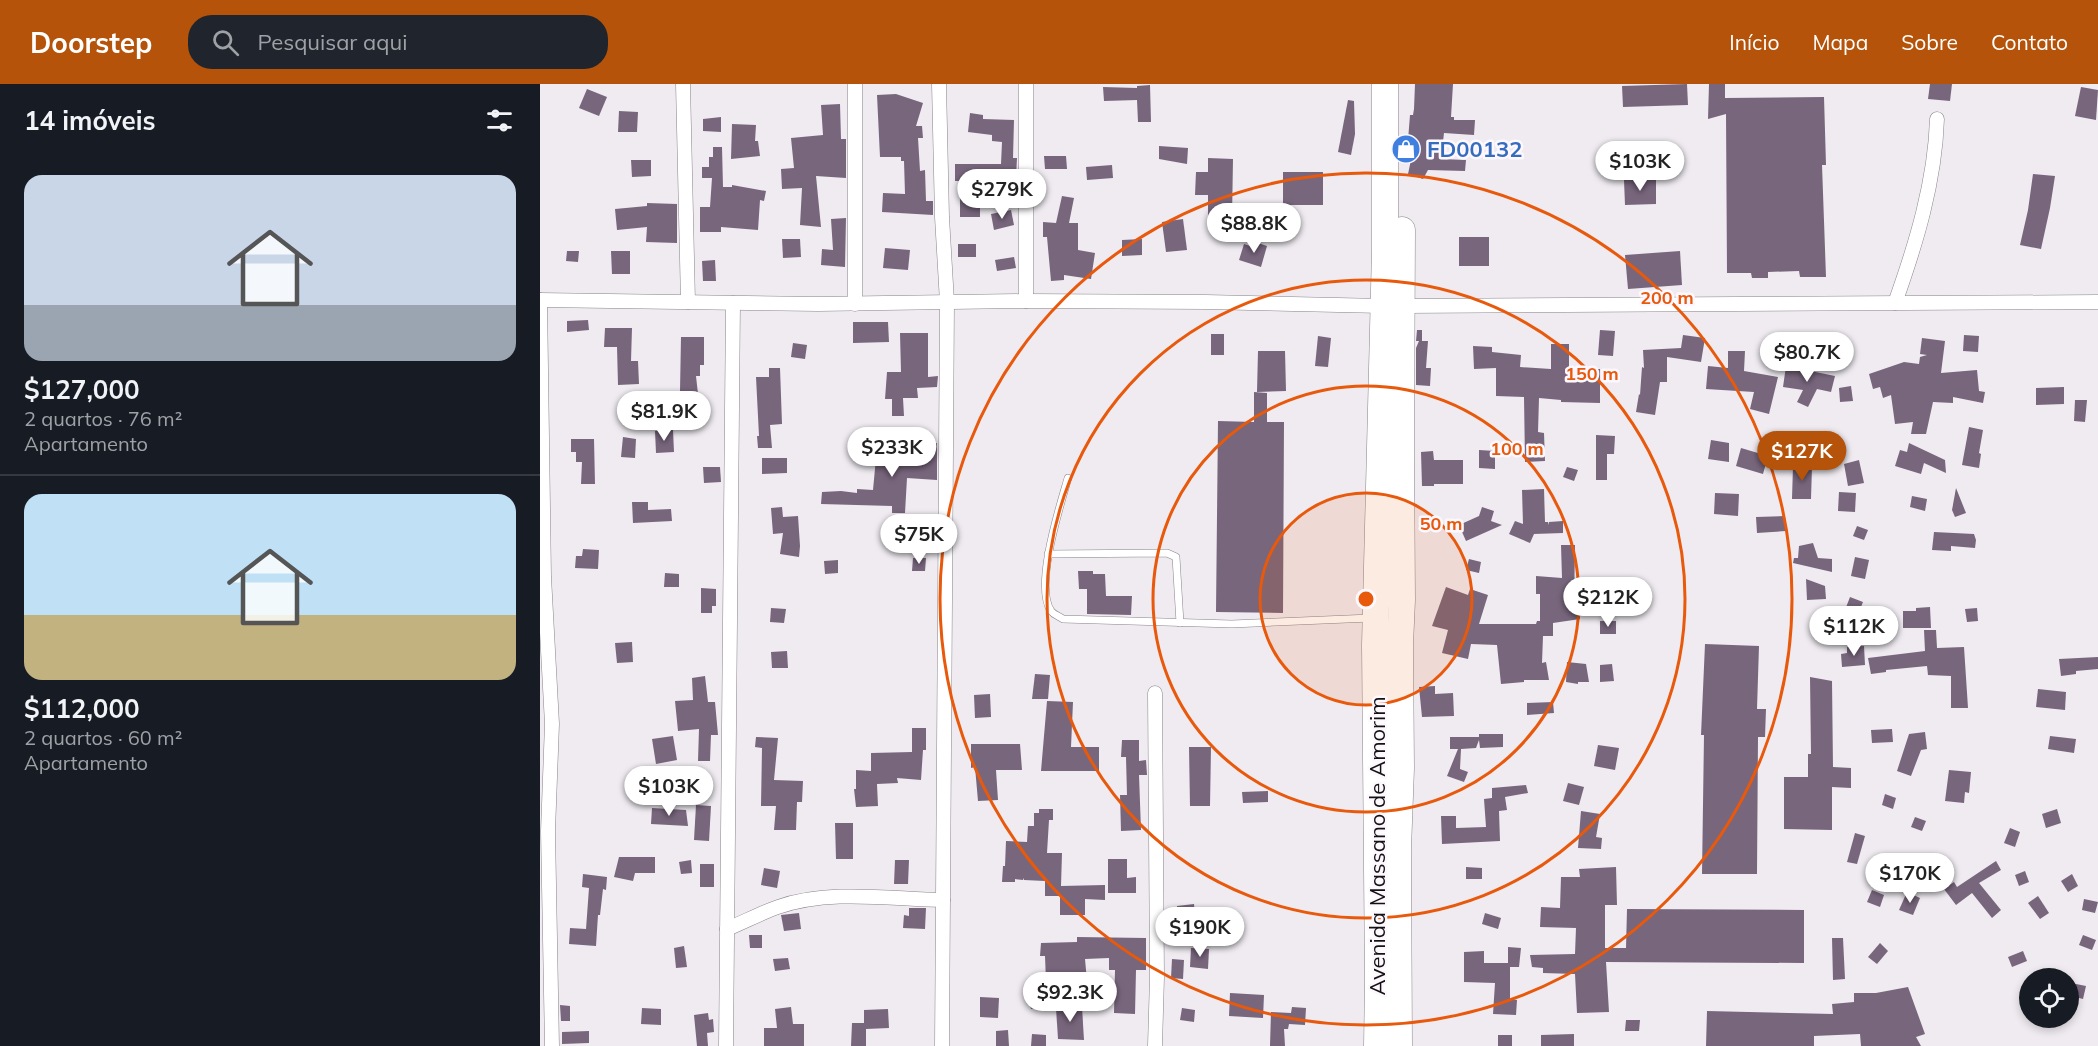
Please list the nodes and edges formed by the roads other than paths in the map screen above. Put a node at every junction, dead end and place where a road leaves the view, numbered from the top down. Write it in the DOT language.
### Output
graph roads {
  1 [pos="683,84"];
  2 [pos="855,84"];
  3 [pos="939,84"];
  4 [pos="1026,84"];
  5 [pos="1385,84"];
  6 [pos="1401,84"];
  7 [pos="1937,119"];
  8 [pos="540,300"];
  9 [pos="1026,301"];
  10 [pos="688,302"];
  11 [pos="947,302"];
  12 [pos="2098,302"];
  13 [pos="733,303"];
  14 [pos="1895,303"];
  15 [pos="855,304"];
  16 [pos="1393,306"];
  17 [pos="1068,478"];
  18 [pos="1048,554"];
  19 [pos="542,577"];
  20 [pos="1376,618"];
  21 [pos="1180,623"];
  22 [pos="1387,645"];
  23 [pos="1155,693"];
  24 [pos="546,724"];
  25 [pos="1389,769"];
  26 [pos="544,831"];
  27 [pos="943,900"];
  28 [pos="727,929"];
  29 [pos="545,972"];
  30 [pos="552,1046"];
  31 [pos="726,1046"];
  32 [pos="942,1046"];
  33 [pos="1155,1046"];
  34 [pos="1377,1046"];
  35 [pos="1400,1046"];
  1 -- 10 [label="street"];
  2 -- 15 [label="street"];
  3 -- 11 [label="street"];
  4 -- 9 [label="street"];
  5 -- 16 [label="highway"];
  6 -- 16 [label="highway"];
  7 -- 14 [label="street"];
  8 -- 10 [label="street"];
  8 -- 19 [label="street"];
  9 -- 11 [label="street"];
  9 -- 16 [label="street"];
  10 -- 13 [label="street"];
  11 -- 15 [label="street"];
  11 -- 27 [label="street"];
  12 -- 14 [label="street"];
  13 -- 15 [label="street"];
  13 -- 28 [label="street"];
  14 -- 16 [label="street"];
  16 -- 20 [label="highway"];
  16 -- 22 [label="highway"];
  17 -- 18 [label="lane"];
  18 -- 21 [label="lane"];
  18 -- 21 [label="lane"];
  19 -- 24 [label="street"];
  20 -- 21 [label="lane"];
  20 -- 22 [label="highway"];
  22 -- 25 [label="highway, Avenida Massano de Amorim"];
  23 -- 33 [label="street"];
  24 -- 26 [label="street"];
  25 -- 34 [label="highway, Avenida Massano de Amorim"];
  25 -- 35 [label="highway, Avenida Massano de Amorim"];
  26 -- 29 [label="street"];
  27 -- 28 [label="street"];
  27 -- 32 [label="street"];
  28 -- 31 [label="street"];
  29 -- 30 [label="street"];
}
